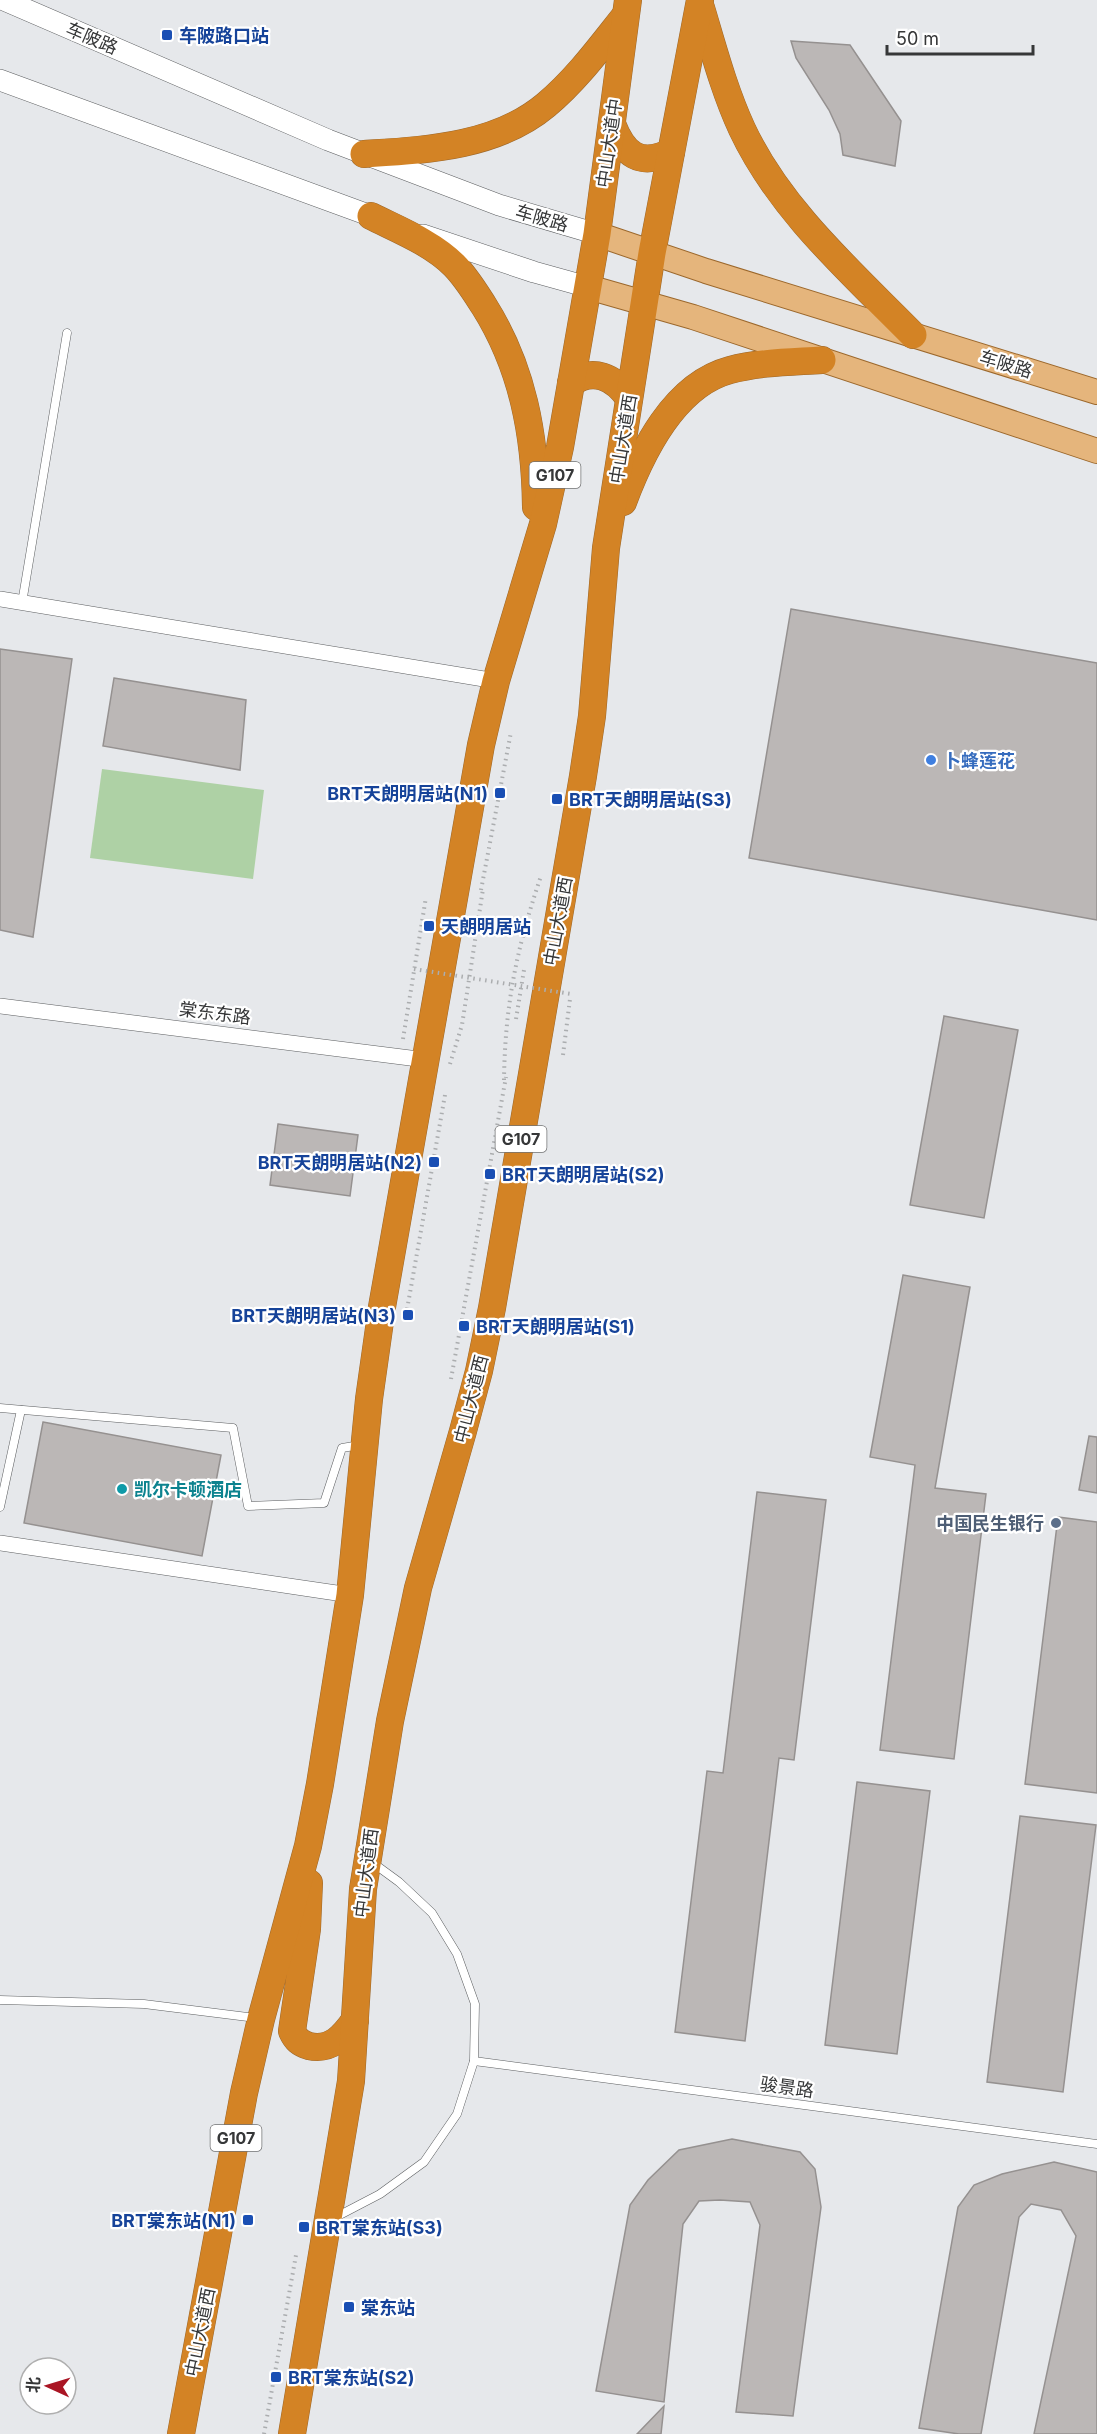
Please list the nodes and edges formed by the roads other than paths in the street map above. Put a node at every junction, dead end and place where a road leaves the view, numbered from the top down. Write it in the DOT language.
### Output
graph roads {
  1 [pos="4,0"];
  2 [pos="700,1"];
  3 [pos="627,7"];
  4 [pos="0,80"];
  5 [pos="612,124"];
  6 [pos="671,152"];
  7 [pos="364,154"];
  8 [pos="371,216"];
  9 [pos="597,234"];
  10 [pos="652,253"];
  11 [pos="588,287"];
  12 [pos="645,303"];
  13 [pos="66,333"];
  14 [pos="914,335"];
  15 [pos="822,360"];
  16 [pos="571,383"];
  17 [pos="1097,392"];
  18 [pos="629,398"];
  19 [pos="1097,451"];
  20 [pos="606,548"];
  21 [pos="531,565"];
  22 [pos="0,599"];
  23 [pos="22,603"];
  24 [pos="496,681"];
  25 [pos="0,1006"];
  26 [pos="426,1060"];
  27 [pos="0,1408"];
  28 [pos="21,1410"];
  29 [pos="365,1444"];
  30 [pos="0,1507"];
  31 [pos="0,1544"];
  32 [pos="350,1595"];
  33 [pos="308,1846"];
  34 [pos="367,1858"];
  35 [pos="0,2000"];
  36 [pos="261,2019"];
  37 [pos="355,2020"];
  38 [pos="474,2061"];
  39 [pos="1097,2144"];
  40 [pos="328,2222"];
  41 [pos="181,2434"];
  42 [pos="292,2434"];
  1 -- 7 [label="main road, 车陂路"];
  2 -- 6 [label="highway"];
  2 -- 14 [label="highway"];
  3 -- 5 [label="highway, 中山大道中 / G107"];
  3 -- 7 [label="highway"];
  4 -- 8 [label="main road"];
  5 -- 6 [label="highway"];
  5 -- 9 [label="highway, 中山大道中 / G107"];
  6 -- 10 [label="highway, G107"];
  7 -- 9 [label="main road, 车陂路"];
  8 -- 11 [label="main road"];
  8 -- 21 [label="highway"];
  9 -- 10 [label="main road, 车陂路"];
  9 -- 11 [label="highway, 中山大道中 / G107"];
  10 -- 12 [label="highway, 中山大道西 / G107"];
  10 -- 14 [label="main road, 车陂路"];
  11 -- 12 [label="main road"];
  11 -- 16 [label="highway, 中山大道西 / G107"];
  12 -- 15 [label="main road"];
  12 -- 18 [label="highway, 中山大道西 / G107"];
  13 -- 23 [label="lane"];
  14 -- 17 [label="main road, 车陂路"];
  15 -- 19 [label="main road"];
  15 -- 20 [label="highway"];
  16 -- 18 [label="highway"];
  16 -- 21 [label="highway, 中山大道西 / G107"];
  18 -- 20 [label="highway, 中山大道西 / G107"];
  20 -- 34 [label="highway, 中山大道西 / G107"];
  21 -- 24 [label="highway, 中山大道西 / G107"];
  22 -- 23 [label="street"];
  23 -- 24 [label="street"];
  24 -- 26 [label="highway, 中山大道西 / G107"];
  25 -- 26 [label="street, 棠东东路"];
  26 -- 29 [label="highway, 中山大道西 / G107"];
  27 -- 28 [label="lane"];
  28 -- 29 [label="lane"];
  28 -- 30 [label="lane"];
  29 -- 32 [label="highway, 中山大道西 / G107"];
  31 -- 32 [label="street"];
  32 -- 33 [label="highway, 中山大道西 / G107"];
  33 -- 36 [label="highway, 中山大道西 / G107"];
  33 -- 37 [label="highway"];
  34 -- 37 [label="highway, 中山大道西 / G107"];
  34 -- 38 [label="lane"];
  35 -- 36 [label="lane"];
  36 -- 41 [label="highway, 中山大道西 / G107"];
  37 -- 40 [label="highway, 中山大道西 / G107"];
  38 -- 39 [label="lane, 骏景路"];
  38 -- 40 [label="lane"];
  40 -- 42 [label="highway, 中山大道西 / G107"];
}
